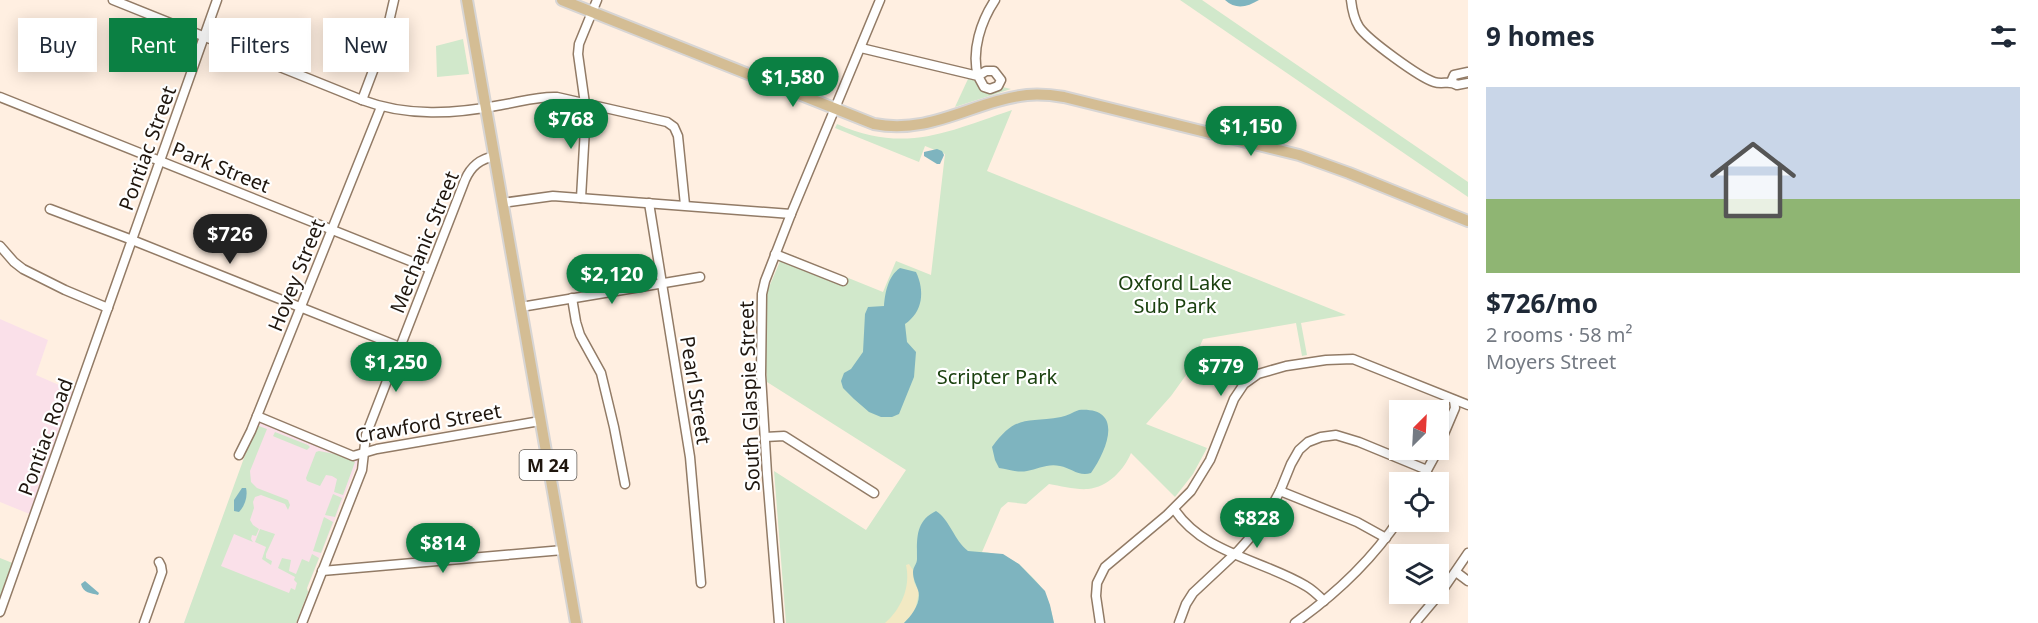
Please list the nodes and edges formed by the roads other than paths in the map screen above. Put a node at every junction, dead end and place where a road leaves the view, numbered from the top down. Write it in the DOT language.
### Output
graph roads {
  1 [pos="114,0"];
  2 [pos="217,0"];
  3 [pos="394,0"];
  4 [pos="467,0"];
  5 [pos="562,0"];
  6 [pos="597,0"];
  7 [pos="880,0"];
  8 [pos="994,0"];
  9 [pos="1351,0"];
  10 [pos="592,12"];
  11 [pos="204,36"];
  12 [pos="861,48"];
  13 [pos="1468,72"];
  14 [pos="1451,81"];
  15 [pos="1468,83"];
  16 [pos="0,97"];
  17 [pos="362,100"];
  18 [pos="585,103"];
  19 [pos="381,106"];
  20 [pos="486,108"];
  21 [pos="834,110"];
  22 [pos="495,156"];
  23 [pos="160,161"];
  24 [pos="581,198"];
  25 [pos="502,202"];
  26 [pos="649,203"];
  27 [pos="685,206"];
  28 [pos="50,209"];
  29 [pos="791,214"];
  30 [pos="1468,221"];
  31 [pos="332,230"];
  32 [pos="132,240"];
  33 [pos="0,246"];
  34 [pos="775,254"];
  35 [pos="430,269"];
  36 [pos="700,277"];
  37 [pos="843,281"];
  38 [pos="663,283"];
  39 [pos="572,298"];
  40 [pos="521,307"];
  41 [pos="108,308"];
  42 [pos="300,308"];
  43 [pos="400,347"];
  44 [pos="1454,400"];
  45 [pos="1468,405"];
  46 [pos="257,416"];
  47 [pos="540,421"];
  48 [pos="1449,422"];
  49 [pos="765,437"];
  50 [pos="364,453"];
  51 [pos="239,455"];
  52 [pos="1432,460"];
  53 [pos="1427,470"];
  54 [pos="625,484"];
  55 [pos="1280,491"];
  56 [pos="874,493"];
  57 [pos="1174,509"];
  58 [pos="1390,532"];
  59 [pos="1386,538"];
  60 [pos="563,550"];
  61 [pos="1468,553"];
  62 [pos="1235,554"];
  63 [pos="159,562"];
  64 [pos="322,571"];
  65 [pos="1456,572"];
  66 [pos="1468,581"];
  67 [pos="701,583"];
  68 [pos="1324,602"];
  69 [pos="0,612"];
  70 [pos="144,623"];
  71 [pos="302,623"];
  72 [pos="576,623"];
  73 [pos="779,623"];
  74 [pos="1100,623"];
  75 [pos="1179,623"];
  76 [pos="1295,623"];
  77 [pos="1415,623"];
  1 -- 11 [label="street"];
  2 -- 11 [label="street, Pontiac Street"];
  3 -- 17 [label="street"];
  4 -- 20 [label="main road, M 24"];
  5 -- 10 [label="main road"];
  6 -- 10 [label="street"];
  7 -- 12 [label="street, South Glaspie Street"];
  8 -- 12 [label="street"];
  9 -- 14 [label="street"];
  10 -- 18 [label="street"];
  10 -- 21 [label="main road"];
  11 -- 17 [label="street"];
  11 -- 23 [label="street, Pontiac Street"];
  12 -- 21 [label="street, South Glaspie Street"];
  13 -- 14 [label="street"];
  14 -- 15 [label="street"];
  16 -- 23 [label="street, Park Street"];
  17 -- 19 [label="street"];
  18 -- 20 [label="street"];
  18 -- 24 [label="street"];
  18 -- 27 [label="street"];
  19 -- 20 [label="street"];
  19 -- 31 [label="street, Hovey Street"];
  20 -- 22 [label="main road, M 24"];
  21 -- 29 [label="street, South Glaspie Street"];
  21 -- 30 [label="main road"];
  22 -- 25 [label="main road, M 24"];
  22 -- 35 [label="street, Mechanic Street"];
  23 -- 31 [label="street, Park Street"];
  23 -- 32 [label="street, Pontiac Street"];
  24 -- 25 [label="street"];
  24 -- 26 [label="street"];
  25 -- 40 [label="main road, M 24"];
  26 -- 27 [label="street"];
  26 -- 38 [label="street, Pearl Street"];
  27 -- 29 [label="street"];
  28 -- 32 [label="street"];
  29 -- 34 [label="street, South Glaspie Street"];
  31 -- 35 [label="street, Park Street"];
  31 -- 42 [label="street, Hovey Street"];
  32 -- 41 [label="street, Pontiac Street"];
  32 -- 42 [label="street"];
  33 -- 41 [label="street"];
  34 -- 37 [label="street"];
  34 -- 49 [label="street, South Glaspie Street"];
  35 -- 43 [label="street, Mechanic Street"];
  36 -- 38 [label="street"];
  38 -- 39 [label="street"];
  38 -- 67 [label="street, Pearl Street"];
  39 -- 40 [label="street"];
  39 -- 54 [label="street"];
  40 -- 47 [label="main road, M 24"];
  41 -- 69 [label="street, Pontiac Road"];
  42 -- 43 [label="street"];
  42 -- 46 [label="street, Hovey Street"];
  43 -- 50 [label="street, Mechanic Street"];
  44 -- 45 [label="street"];
  44 -- 48 [label="street"];
  44 -- 57 [label="street"];
  46 -- 50 [label="street, Crawford Street"];
  46 -- 51 [label="street, Hovey Street"];
  47 -- 50 [label="street, Crawford Street"];
  47 -- 60 [label="main road, M 24"];
  49 -- 56 [label="street"];
  49 -- 73 [label="street, South Glaspie Street"];
  50 -- 64 [label="street, Mechanic Street"];
  52 -- 53 [label="street"];
  53 -- 55 [label="street"];
  55 -- 59 [label="street"];
  55 -- 62 [label="street"];
  57 -- 62 [label="street"];
  57 -- 74 [label="street"];
  58 -- 59 [label="street"];
  59 -- 68 [label="street"];
  60 -- 64 [label="street"];
  60 -- 72 [label="main road, M 24"];
  61 -- 65 [label="street"];
  62 -- 68 [label="street"];
  62 -- 75 [label="street"];
  63 -- 70 [label="street"];
  64 -- 71 [label="street, Mechanic Street"];
  65 -- 66 [label="street"];
  65 -- 77 [label="street"];
  68 -- 76 [label="street"];
}
